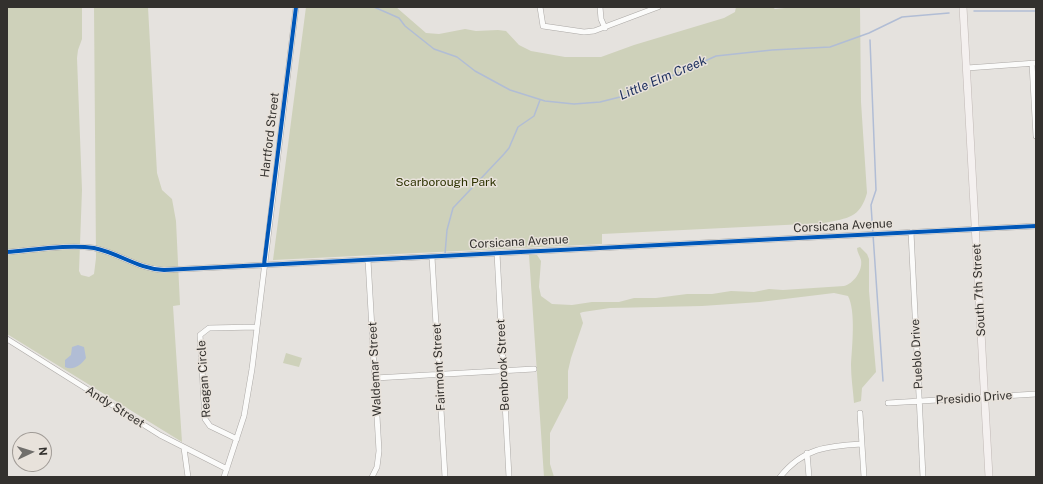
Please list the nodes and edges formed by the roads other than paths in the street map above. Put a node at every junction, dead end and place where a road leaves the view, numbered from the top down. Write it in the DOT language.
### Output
graph roads {
  1 [pos="296,7"];
  2 [pos="540,7"];
  3 [pos="600,7"];
  4 [pos="658,7"];
  5 [pos="963,7"];
  6 [pos="605,28"];
  7 [pos="1034,63"];
  8 [pos="967,68"];
  9 [pos="1036,136"];
  10 [pos="1036,226"];
  11 [pos="976,230"];
  12 [pos="911,232"];
  13 [pos="7,252"];
  14 [pos="496,253"];
  15 [pos="432,257"];
  16 [pos="368,260"];
  17 [pos="264,265"];
  18 [pos="257,327"];
  19 [pos="7,340"];
  20 [pos="534,369"];
  21 [pos="503,371"];
  22 [pos="439,374"];
  23 [pos="376,378"];
  24 [pos="1036,394"];
  25 [pos="985,396"];
  26 [pos="920,401"];
  27 [pos="888,403"];
  28 [pos="860,413"];
  29 [pos="237,439"];
  30 [pos="862,444"];
  31 [pos="184,448"];
  32 [pos="807,453"];
  33 [pos="227,469"];
  34 [pos="188,477"];
  35 [pos="224,477"];
  36 [pos="373,477"];
  37 [pos="445,477"];
  38 [pos="509,477"];
  39 [pos="780,477"];
  40 [pos="810,477"];
  41 [pos="864,477"];
  42 [pos="923,477"];
  43 [pos="990,477"];
  1 -- 17 [label="street, Hartford Street"];
  2 -- 6 [label="street"];
  3 -- 6 [label="street"];
  4 -- 6 [label="street"];
  5 -- 8 [label="main road, South 7th Street"];
  7 -- 8 [label="street"];
  7 -- 9 [label="street"];
  8 -- 11 [label="main road, South 7th Street"];
  10 -- 11 [label="street, Corsicana Avenue"];
  11 -- 12 [label="street, Corsicana Avenue"];
  11 -- 25 [label="main road, South 7th Street"];
  12 -- 14 [label="street, Corsicana Avenue"];
  12 -- 26 [label="street, Pueblo Drive"];
  13 -- 17 [label="street, Corsicana Avenue"];
  14 -- 15 [label="street, Corsicana Avenue"];
  14 -- 21 [label="street, Benbrook Street"];
  15 -- 16 [label="street, Corsicana Avenue"];
  15 -- 22 [label="street, Fairmont Street"];
  16 -- 17 [label="street, Corsicana Avenue"];
  16 -- 23 [label="street, Waldemar Street"];
  17 -- 18 [label="street, Hartford Street"];
  18 -- 29 [label="street, Hartford Street"];
  18 -- 29 [label="street, Reagan Circle"];
  19 -- 31 [label="street, Andy Street"];
  20 -- 21 [label="street"];
  21 -- 22 [label="street"];
  21 -- 38 [label="street, Benbrook Street"];
  22 -- 23 [label="street"];
  22 -- 37 [label="street, Fairmont Street"];
  23 -- 36 [label="street, Waldemar Street"];
  24 -- 25 [label="street, Presidio Drive"];
  25 -- 26 [label="street, Presidio Drive"];
  25 -- 43 [label="main road, South 7th Street"];
  26 -- 27 [label="street, Presidio Drive"];
  26 -- 42 [label="street, Pueblo Drive"];
  28 -- 30 [label="street"];
  29 -- 33 [label="street, Hartford Street"];
  30 -- 32 [label="street"];
  30 -- 41 [label="street"];
  31 -- 33 [label="street, Andy Street"];
  31 -- 34 [label="street"];
  32 -- 39 [label="street"];
  32 -- 40 [label="street"];
  33 -- 35 [label="street, Hartford Street"];
}
